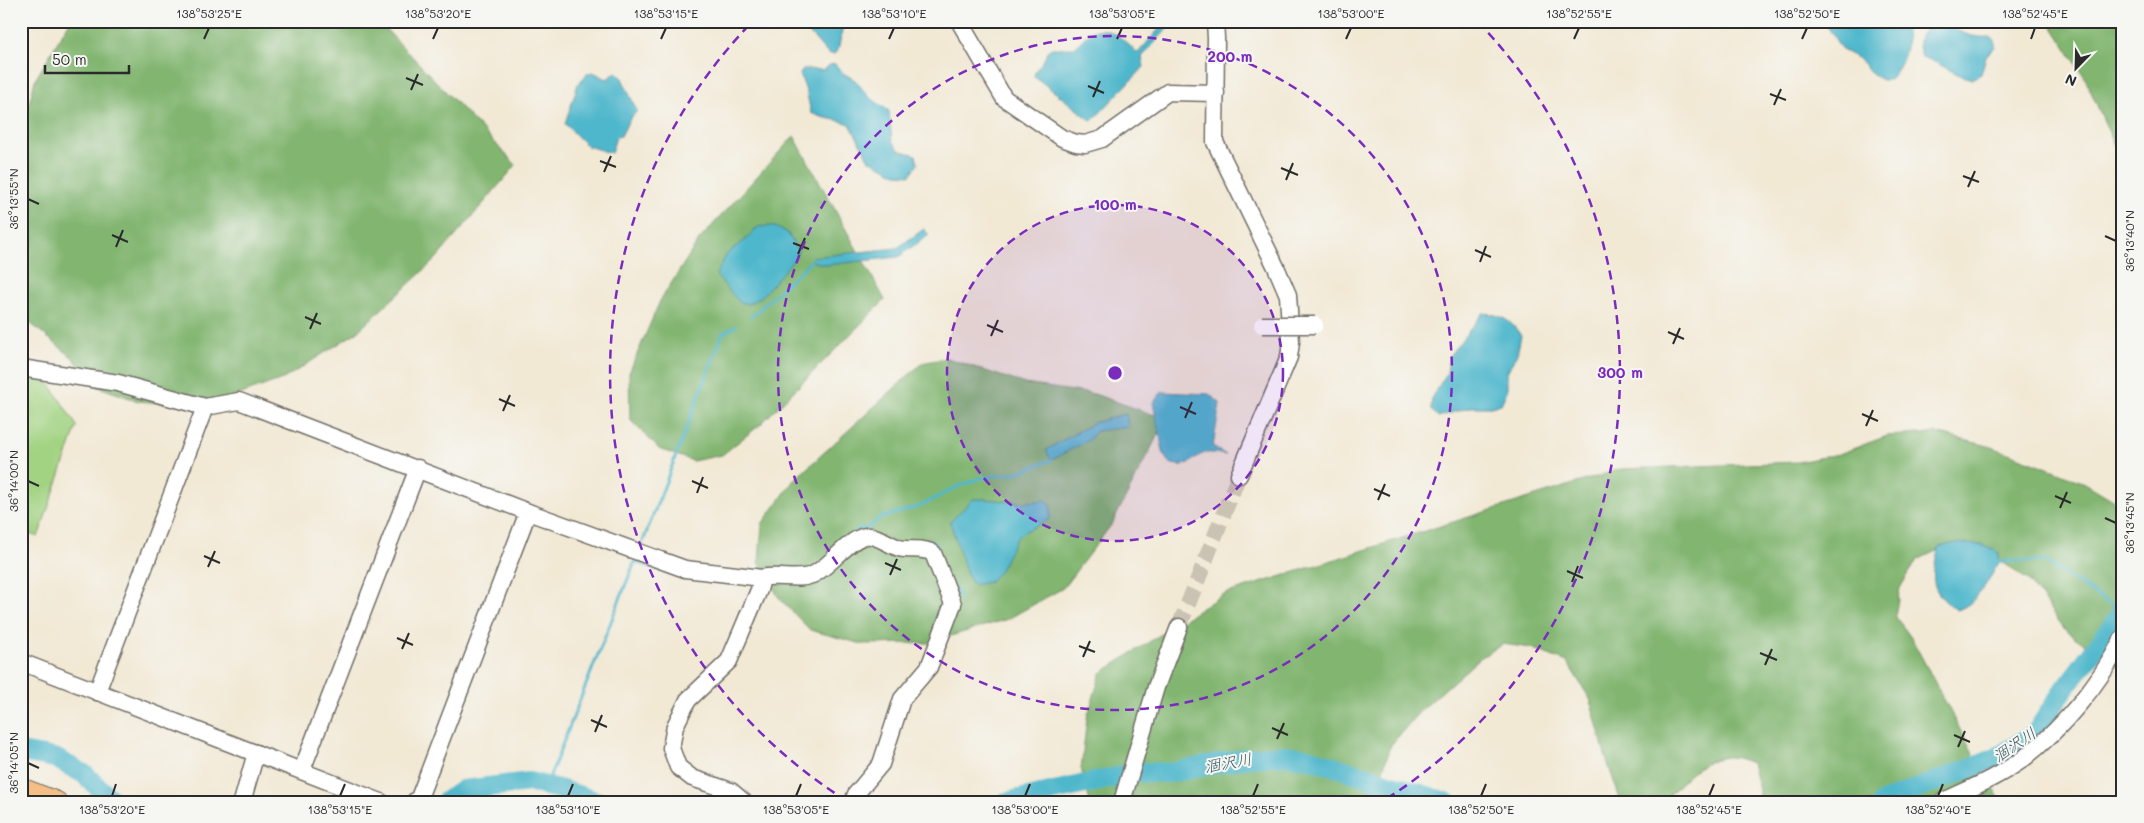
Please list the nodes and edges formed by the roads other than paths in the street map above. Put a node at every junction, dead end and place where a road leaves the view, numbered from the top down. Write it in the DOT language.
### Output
graph roads {
  1 [pos="960,21"];
  2 [pos="1215,21"];
  3 [pos="1216,93"];
  4 [pos="1262,325"];
  5 [pos="1315,325"];
  6 [pos="21,368"];
  7 [pos="205,408"];
  8 [pos="418,468"];
  9 [pos="1239,475"];
  10 [pos="528,512"];
  11 [pos="762,578"];
  12 [pos="1179,627"];
  13 [pos="2123,638"];
  14 [pos="21,662"];
  15 [pos="97,692"];
  16 [pos="256,753"];
  17 [pos="302,770"];
  18 [pos="21,788"];
  19 [pos="57,802"];
  20 [pos="242,802"];
  21 [pos="381,802"];
  22 [pos="414,802"];
  23 [pos="744,802"];
  24 [pos="852,802"];
  25 [pos="1122,802"];
  26 [pos="1943,802"];
  1 -- 3 [label="street"];
  2 -- 3 [label="street"];
  3 -- 9 [label="street"];
  4 -- 5 [label="street, bridge"];
  6 -- 7 [label="street"];
  7 -- 8 [label="street"];
  7 -- 15 [label="street"];
  8 -- 10 [label="street"];
  8 -- 17 [label="street"];
  10 -- 11 [label="street"];
  10 -- 22 [label="street"];
  11 -- 23 [label="street"];
  11 -- 24 [label="street"];
  12 -- 25 [label="street"];
  13 -- 26 [label="street"];
  14 -- 15 [label="street"];
  15 -- 16 [label="street"];
  16 -- 17 [label="street"];
  16 -- 20 [label="street"];
  17 -- 21 [label="street"];
  18 -- 19 [label="main road"];
}
